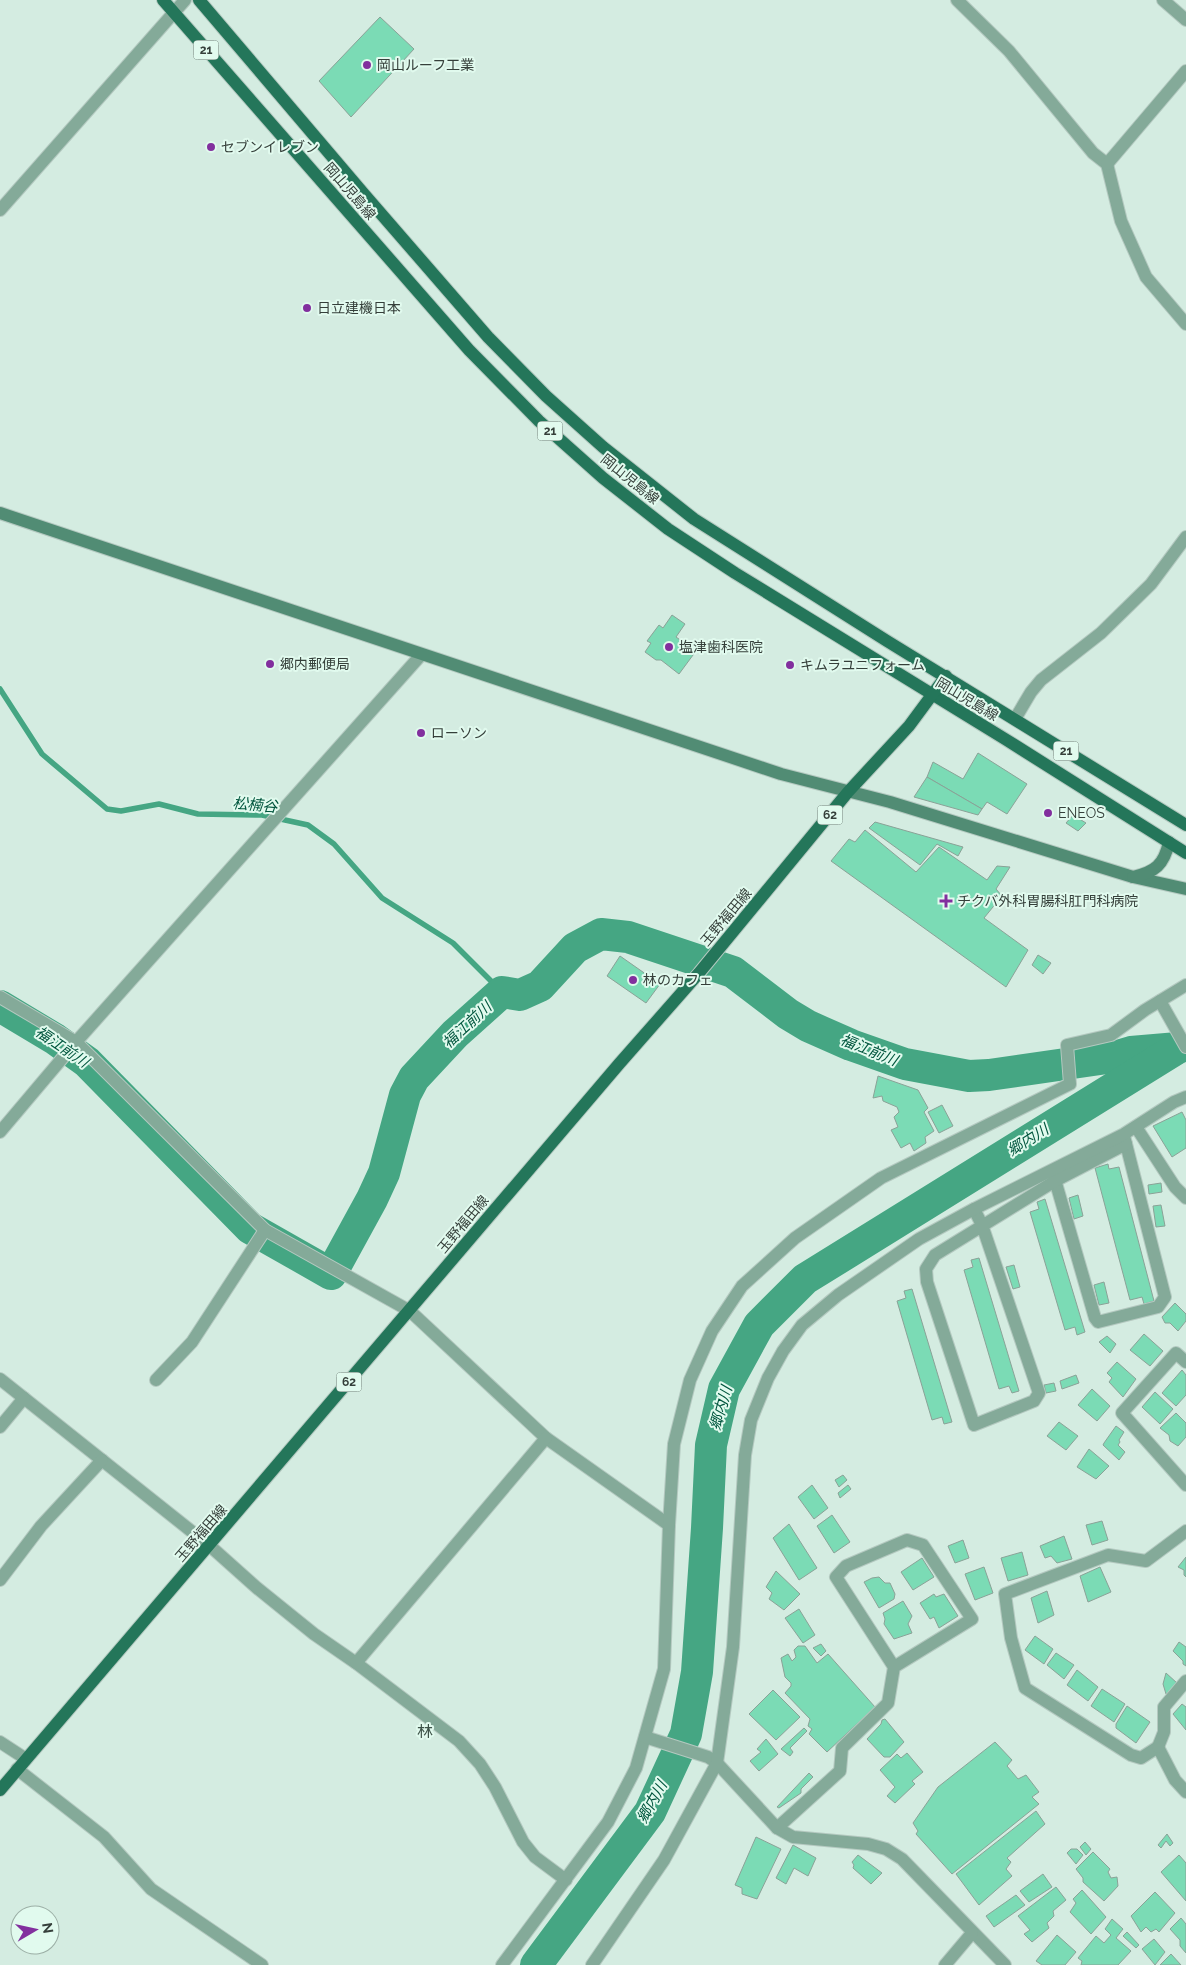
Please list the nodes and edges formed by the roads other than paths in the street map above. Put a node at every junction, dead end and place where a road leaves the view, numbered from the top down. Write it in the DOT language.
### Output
graph roads {
  1 [pos="163,0"];
  2 [pos="185,0"];
  3 [pos="199,0"];
  4 [pos="957,0"];
  5 [pos="1163,0"];
  6 [pos="174,12"];
  7 [pos="1186,20"];
  8 [pos="1186,71"];
  9 [pos="1107,164"];
  10 [pos="0,210"];
  11 [pos="1186,324"];
  12 [pos="538,388"];
  13 [pos="524,406"];
  14 [pos="0,513"];
  15 [pos="1186,537"];
  16 [pos="421,655"];
  17 [pos="946,676"];
  18 [pos="931,695"];
  19 [pos="1015,719"];
  20 [pos="1072,755"];
  21 [pos="1057,772"];
  22 [pos="848,792"];
  23 [pos="1186,825"];
  24 [pos="1169,842"];
  25 [pos="1186,853"];
  26 [pos="1132,877"];
  27 [pos="1186,889"];
  28 [pos="1186,985"];
  29 [pos="0,997"];
  30 [pos="1162,1004"];
  31 [pos="76,1042"];
  32 [pos="1186,1047"];
  33 [pos="1186,1097"];
  34 [pos="1136,1127"];
  35 [pos="0,1132"];
  36 [pos="1125,1139"];
  37 [pos="1054,1176"];
  38 [pos="1186,1198"];
  39 [pos="974,1209"];
  40 [pos="982,1225"];
  41 [pos="265,1230"];
  42 [pos="410,1311"];
  43 [pos="1186,1362"];
  44 [pos="0,1379"];
  45 [pos="156,1380"];
  46 [pos="24,1398"];
  47 [pos="0,1427"];
  48 [pos="546,1438"];
  49 [pos="102,1460"];
  50 [pos="1186,1485"];
  51 [pos="669,1525"];
  52 [pos="1186,1531"];
  53 [pos="210,1546"];
  54 [pos="0,1580"];
  55 [pos="356,1663"];
  56 [pos="894,1667"];
  57 [pos="1186,1681"];
  58 [pos="648,1737"];
  59 [pos="0,1742"];
  60 [pos="1158,1747"];
  61 [pos="26,1759"];
  62 [pos="712,1760"];
  63 [pos="17,1769"];
  64 [pos="0,1790"];
  65 [pos="1186,1792"];
  66 [pos="777,1828"];
  67 [pos="566,1880"];
  68 [pos="972,1933"];
  69 [pos="262,1965"];
  70 [pos="502,1965"];
  71 [pos="592,1965"];
  72 [pos="946,1965"];
  73 [pos="1005,1965"];
  1 -- 6 [label="main road, 岡山児島線 / 21"];
  2 -- 6 [label="street"];
  3 -- 12 [label="main road, 岡山児島線 / 21"];
  4 -- 9 [label="street"];
  5 -- 7 [label="street"];
  6 -- 10 [label="street"];
  6 -- 13 [label="main road, 岡山児島線 / 21"];
  8 -- 9 [label="street"];
  9 -- 11 [label="street"];
  12 -- 13 [label="main road"];
  12 -- 17 [label="main road, 岡山児島線 / 21"];
  13 -- 18 [label="main road, 岡山児島線 / 21"];
  14 -- 16 [label="street"];
  15 -- 19 [label="street"];
  16 -- 22 [label="street"];
  16 -- 31 [label="street"];
  17 -- 18 [label="main road, 玉野福田線 / 62"];
  17 -- 19 [label="main road, 岡山児島線 / 21"];
  18 -- 21 [label="main road, 岡山児島線 / 21"];
  18 -- 22 [label="main road, 玉野福田線 / 62"];
  19 -- 20 [label="main road, 岡山児島線 / 21"];
  20 -- 21 [label="main road"];
  20 -- 23 [label="main road, 岡山児島線 / 21"];
  21 -- 24 [label="main road, 岡山児島線 / 21"];
  22 -- 26 [label="street"];
  22 -- 42 [label="main road, 玉野福田線 / 62"];
  24 -- 25 [label="main road, 岡山児島線 / 21"];
  24 -- 26 [label="street"];
  26 -- 27 [label="street"];
  28 -- 30 [label="street"];
  29 -- 31 [label="street"];
  30 -- 32 [label="street"];
  30 -- 51 [label="street"];
  31 -- 35 [label="street"];
  31 -- 41 [label="street"];
  33 -- 34 [label="street"];
  34 -- 36 [label="street"];
  34 -- 38 [label="street"];
  36 -- 37 [label="street"];
  36 -- 37 [label="street"];
  37 -- 39 [label="street"];
  37 -- 40 [label="street"];
  39 -- 40 [label="street"];
  39 -- 62 [label="street"];
  40 -- 40 [label="street"];
  41 -- 42 [label="street"];
  41 -- 45 [label="street"];
  42 -- 48 [label="street"];
  42 -- 53 [label="main road, 玉野福田線 / 62"];
  43 -- 50 [label="street"];
  44 -- 46 [label="street"];
  46 -- 47 [label="street"];
  46 -- 49 [label="street"];
  48 -- 51 [label="street"];
  48 -- 55 [label="street"];
  49 -- 53 [label="street"];
  49 -- 54 [label="street"];
  51 -- 58 [label="street"];
  52 -- 60 [label="street"];
  53 -- 55 [label="street"];
  53 -- 61 [label="main road, 玉野福田線 / 62"];
  55 -- 67 [label="street"];
  56 -- 56 [label="street"];
  56 -- 66 [label="street"];
  57 -- 60 [label="street"];
  58 -- 62 [label="street"];
  58 -- 67 [label="street"];
  59 -- 61 [label="street"];
  60 -- 65 [label="street"];
  61 -- 63 [label="main road, 玉野福田線 / 62"];
  62 -- 66 [label="street"];
  62 -- 71 [label="street"];
  63 -- 64 [label="main road, 玉野福田線 / 62"];
  63 -- 69 [label="street"];
  66 -- 68 [label="street"];
  67 -- 70 [label="street"];
  68 -- 72 [label="street"];
  68 -- 73 [label="street"];
}
